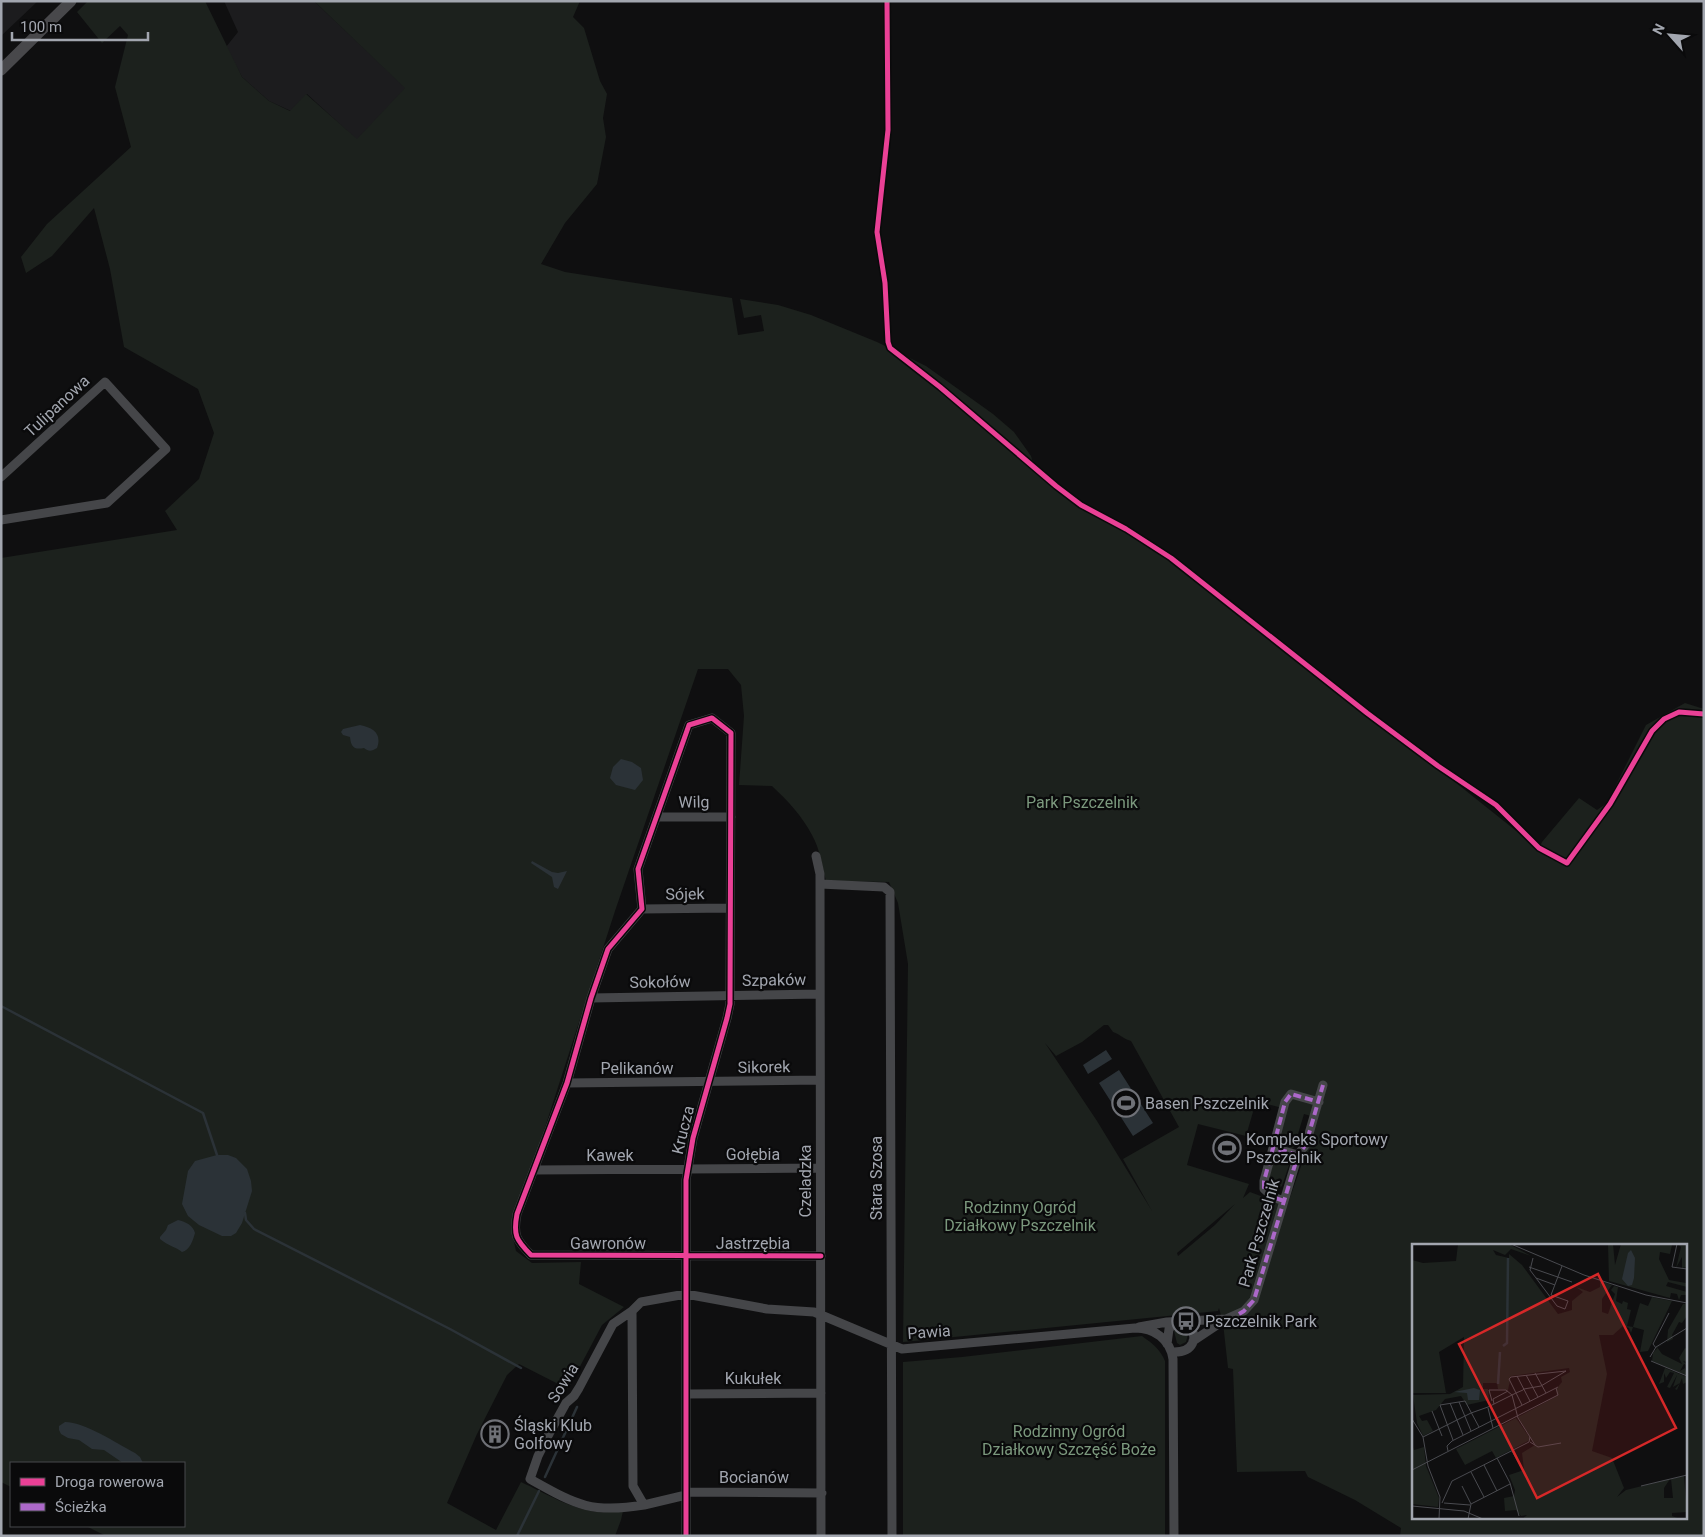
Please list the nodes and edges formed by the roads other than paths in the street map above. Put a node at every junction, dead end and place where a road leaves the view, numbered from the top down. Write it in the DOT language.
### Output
graph roads {
  1 [pos="71,1"];
  2 [pos="1,70"];
  3 [pos="1,478"];
  4 [pos="1,520"];
  5 [pos="731,816"];
  6 [pos="657,818"];
  7 [pos="816,856"];
  8 [pos="820,884"];
  9 [pos="729,908"];
  10 [pos="642,909"];
  11 [pos="820,994"];
  12 [pos="729,996"];
  13 [pos="591,998"];
  14 [pos="820,1080"];
  15 [pos="708,1082"];
  16 [pos="567,1083"];
  17 [pos="1324,1085"];
  18 [pos="1318,1102"];
  19 [pos="1273,1148"];
  20 [pos="1298,1155"];
  21 [pos="820,1168"];
  22 [pos="687,1169"];
  23 [pos="534,1170"];
  24 [pos="1284,1201"];
  25 [pos="686,1256"];
  26 [pos="821,1256"];
  27 [pos="686,1294"];
  28 [pos="632,1311"];
  29 [pos="821,1314"];
  30 [pos="1226,1319"];
  31 [pos="1186,1321"];
  32 [pos="1175,1322"];
  33 [pos="1135,1328"];
  34 [pos="1193,1341"];
  35 [pos="892,1346"];
  36 [pos="1170,1348"];
  37 [pos="821,1393"];
  38 [pos="686,1394"];
  39 [pos="822,1493"];
  40 [pos="686,1494"];
  41 [pos="644,1505"];
  42 [pos="686,1536"];
  43 [pos="821,1536"];
  44 [pos="892,1536"];
  45 [pos="1174,1536"];
  1 -- 2 [label="main road"];
  3 -- 4 [label="street, Tulipanowa"];
  5 -- 6 [label="street, Wilg"];
  5 -- 6 [label="street, Krucza"];
  5 -- 9 [label="street, Krucza"];
  6 -- 10 [label="street"];
  7 -- 8 [label="street, Czeladzka"];
  8 -- 11 [label="street, Czeladzka"];
  8 -- 35 [label="street, Stara Szosa"];
  9 -- 10 [label="street, Sójek"];
  9 -- 12 [label="street, Krucza"];
  10 -- 13 [label="street"];
  11 -- 12 [label="street, Szpaków"];
  11 -- 14 [label="street, Czeladzka"];
  12 -- 13 [label="street, Sokołów"];
  12 -- 15 [label="street, Krucza"];
  13 -- 16 [label="street"];
  14 -- 15 [label="street, Sikorek"];
  14 -- 21 [label="street, Czeladzka"];
  15 -- 16 [label="street, Pelikanów"];
  15 -- 22 [label="street, Krucza"];
  16 -- 23 [label="street"];
  17 -- 18 [label="street, Park Pszczelnik"];
  18 -- 19 [label="street"];
  18 -- 20 [label="street, Park Pszczelnik"];
  19 -- 20 [label="street"];
  19 -- 24 [label="street"];
  20 -- 24 [label="street, Park Pszczelnik"];
  21 -- 22 [label="street, Gołębia"];
  21 -- 26 [label="street, Czeladzka"];
  22 -- 23 [label="street, Kawek"];
  22 -- 25 [label="street, Krucza"];
  23 -- 25 [label="street, Gawronów"];
  24 -- 30 [label="street, Park Pszczelnik"];
  25 -- 26 [label="street, Jastrzębia"];
  25 -- 27 [label="street, Krucza"];
  26 -- 29 [label="street, Czeladzka"];
  27 -- 28 [label="street, Sowia"];
  27 -- 29 [label="street, Pawia"];
  27 -- 38 [label="street, Krucza"];
  28 -- 41 [label="street"];
  28 -- 41 [label="street, Sowia"];
  29 -- 35 [label="street, Pawia"];
  29 -- 37 [label="street, Czeladzka"];
  30 -- 31 [label="street, Park Pszczelnik"];
  30 -- 34 [label="street, Park Pszczelnik"];
  31 -- 32 [label="street, Park Pszczelnik"];
  31 -- 34 [label="street"];
  32 -- 33 [label="street, Park Pszczelnik"];
  32 -- 36 [label="street"];
  33 -- 35 [label="street, Pawia"];
  33 -- 36 [label="street, Pawia"];
  34 -- 36 [label="street, Park Pszczelnik"];
  35 -- 44 [label="street, Stara Szosa"];
  36 -- 45 [label="street"];
  37 -- 38 [label="street, Kukułek"];
  37 -- 39 [label="street, Czeladzka"];
  38 -- 40 [label="street, Krucza"];
  39 -- 40 [label="street, Bocianów"];
  39 -- 43 [label="street, Czeladzka"];
  40 -- 41 [label="street, Sowia"];
  40 -- 42 [label="street, Krucza"];
}
